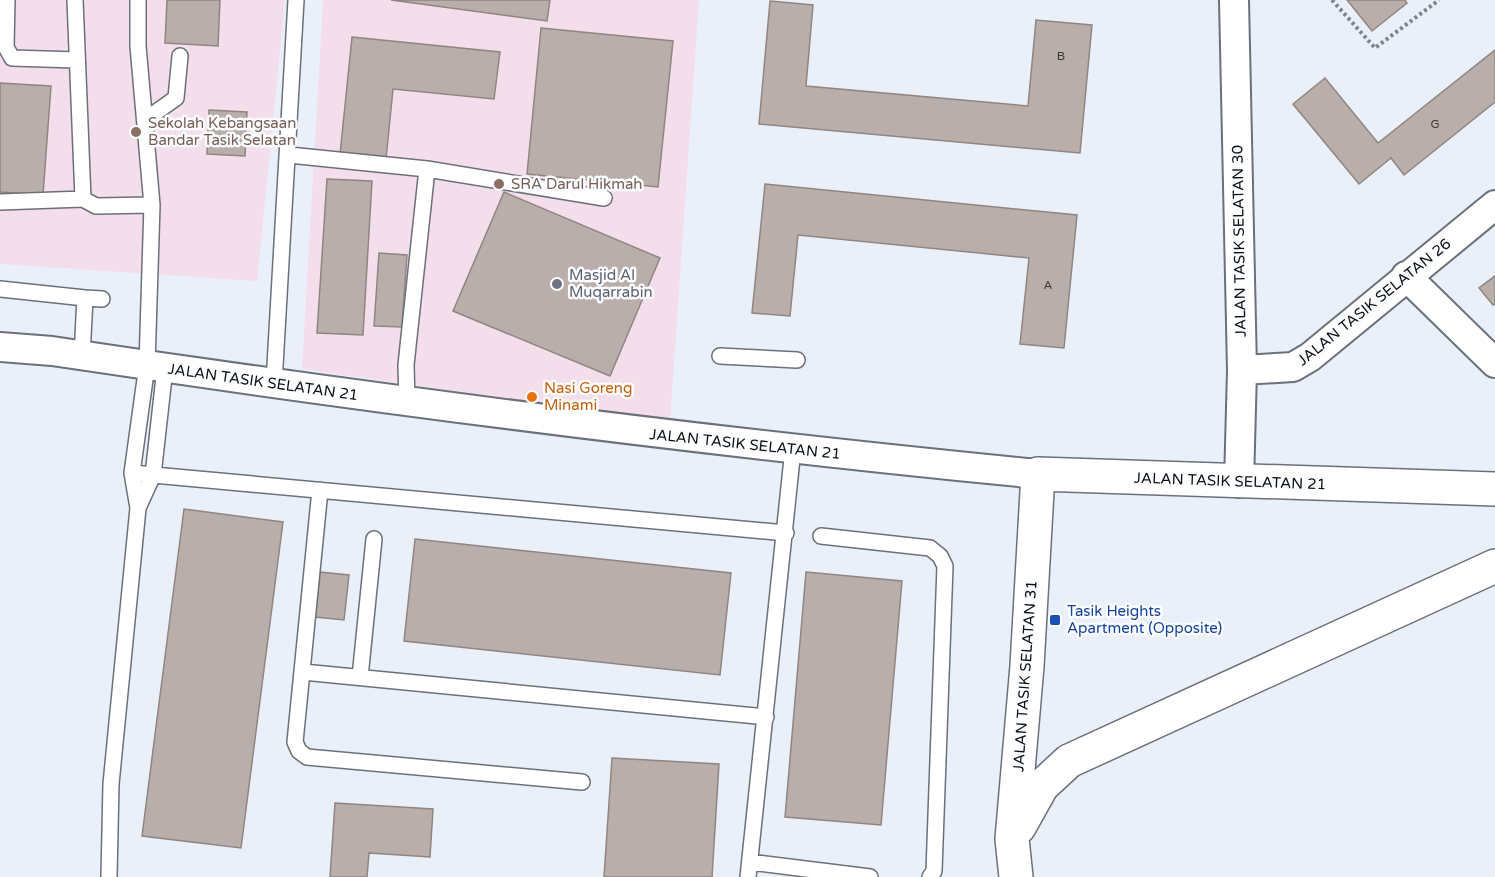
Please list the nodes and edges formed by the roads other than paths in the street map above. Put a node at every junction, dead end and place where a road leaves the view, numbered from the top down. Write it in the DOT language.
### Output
graph roads {
  1 [pos="7,0"];
  2 [pos="75,0"];
  3 [pos="138,0"];
  4 [pos="296,0"];
  5 [pos="1234,0"];
  6 [pos="180,56"];
  7 [pos="76,60"];
  8 [pos="145,120"];
  9 [pos="289,155"];
  10 [pos="427,169"];
  11 [pos="604,198"];
  12 [pos="83,199"];
  13 [pos="0,202"];
  14 [pos="153,205"];
  15 [pos="1495,205"];
  16 [pos="1406,276"];
  17 [pos="0,289"];
  18 [pos="85,298"];
  19 [pos="102,300"];
  20 [pos="0,346"];
  21 [pos="82,356"];
  22 [pos="720,356"];
  23 [pos="797,360"];
  24 [pos="1495,363"];
  25 [pos="156,366"];
  26 [pos="1242,370"];
  27 [pos="274,383"];
  28 [pos="407,404"];
  29 [pos="793,449"];
  30 [pos="132,473"];
  31 [pos="1038,474"];
  32 [pos="153,475"];
  33 [pos="1239,483"];
  34 [pos="1495,489"];
  35 [pos="320,490"];
  36 [pos="138,508"];
  37 [pos="786,533"];
  38 [pos="821,536"];
  39 [pos="374,539"];
  40 [pos="1495,566"];
  41 [pos="303,672"];
  42 [pos="360,677"];
  43 [pos="766,717"];
  44 [pos="582,782"];
  45 [pos="1012,839"];
  46 [pos="749,869"];
  47 [pos="813,874"];
  48 [pos="109,877"];
  49 [pos="870,877"];
  50 [pos="930,877"];
  51 [pos="1016,877"];
  1 -- 7 [label="lane"];
  2 -- 7 [label="lane"];
  3 -- 8 [label="lane"];
  4 -- 9 [label="lane"];
  5 -- 26 [label="street, JALAN TASIK SELATAN 30"];
  6 -- 8 [label="lane"];
  7 -- 12 [label="lane"];
  8 -- 14 [label="lane"];
  9 -- 10 [label="lane"];
  9 -- 27 [label="lane"];
  10 -- 11 [label="lane"];
  10 -- 28 [label="lane"];
  12 -- 13 [label="lane"];
  12 -- 14 [label="lane"];
  14 -- 25 [label="lane"];
  15 -- 16 [label="street, JALAN TASIK SELATAN 26"];
  16 -- 24 [label="street"];
  16 -- 26 [label="street, JALAN TASIK SELATAN 26"];
  17 -- 18 [label="lane"];
  18 -- 19 [label="lane"];
  18 -- 21 [label="lane"];
  20 -- 21 [label="street, JALAN TASIK SELATAN 21"];
  21 -- 25 [label="street, JALAN TASIK SELATAN 21"];
  22 -- 23 [label="lane"];
  25 -- 27 [label="street, JALAN TASIK SELATAN 21"];
  25 -- 30 [label="lane"];
  25 -- 32 [label="lane"];
  26 -- 33 [label="street, JALAN TASIK SELATAN 30"];
  27 -- 28 [label="street, JALAN TASIK SELATAN 21"];
  28 -- 29 [label="street, JALAN TASIK SELATAN 21"];
  29 -- 31 [label="street, JALAN TASIK SELATAN 21"];
  29 -- 37 [label="lane"];
  30 -- 32 [label="lane"];
  30 -- 36 [label="lane"];
  31 -- 33 [label="street, JALAN TASIK SELATAN 21"];
  31 -- 45 [label="street, JALAN TASIK SELATAN 31"];
  32 -- 35 [label="lane"];
  32 -- 36 [label="lane"];
  33 -- 34 [label="street, JALAN TASIK SELATAN 21"];
  35 -- 37 [label="lane"];
  35 -- 41 [label="lane"];
  36 -- 48 [label="lane"];
  37 -- 43 [label="lane"];
  38 -- 50 [label="lane"];
  39 -- 42 [label="lane"];
  40 -- 45 [label="street"];
  41 -- 42 [label="lane"];
  41 -- 44 [label="lane"];
  42 -- 43 [label="lane"];
  43 -- 46 [label="lane"];
  45 -- 51 [label="street, JALAN TASIK SELATAN 31"];
  46 -- 47 [label="lane"];
  47 -- 49 [label="lane"];
}
